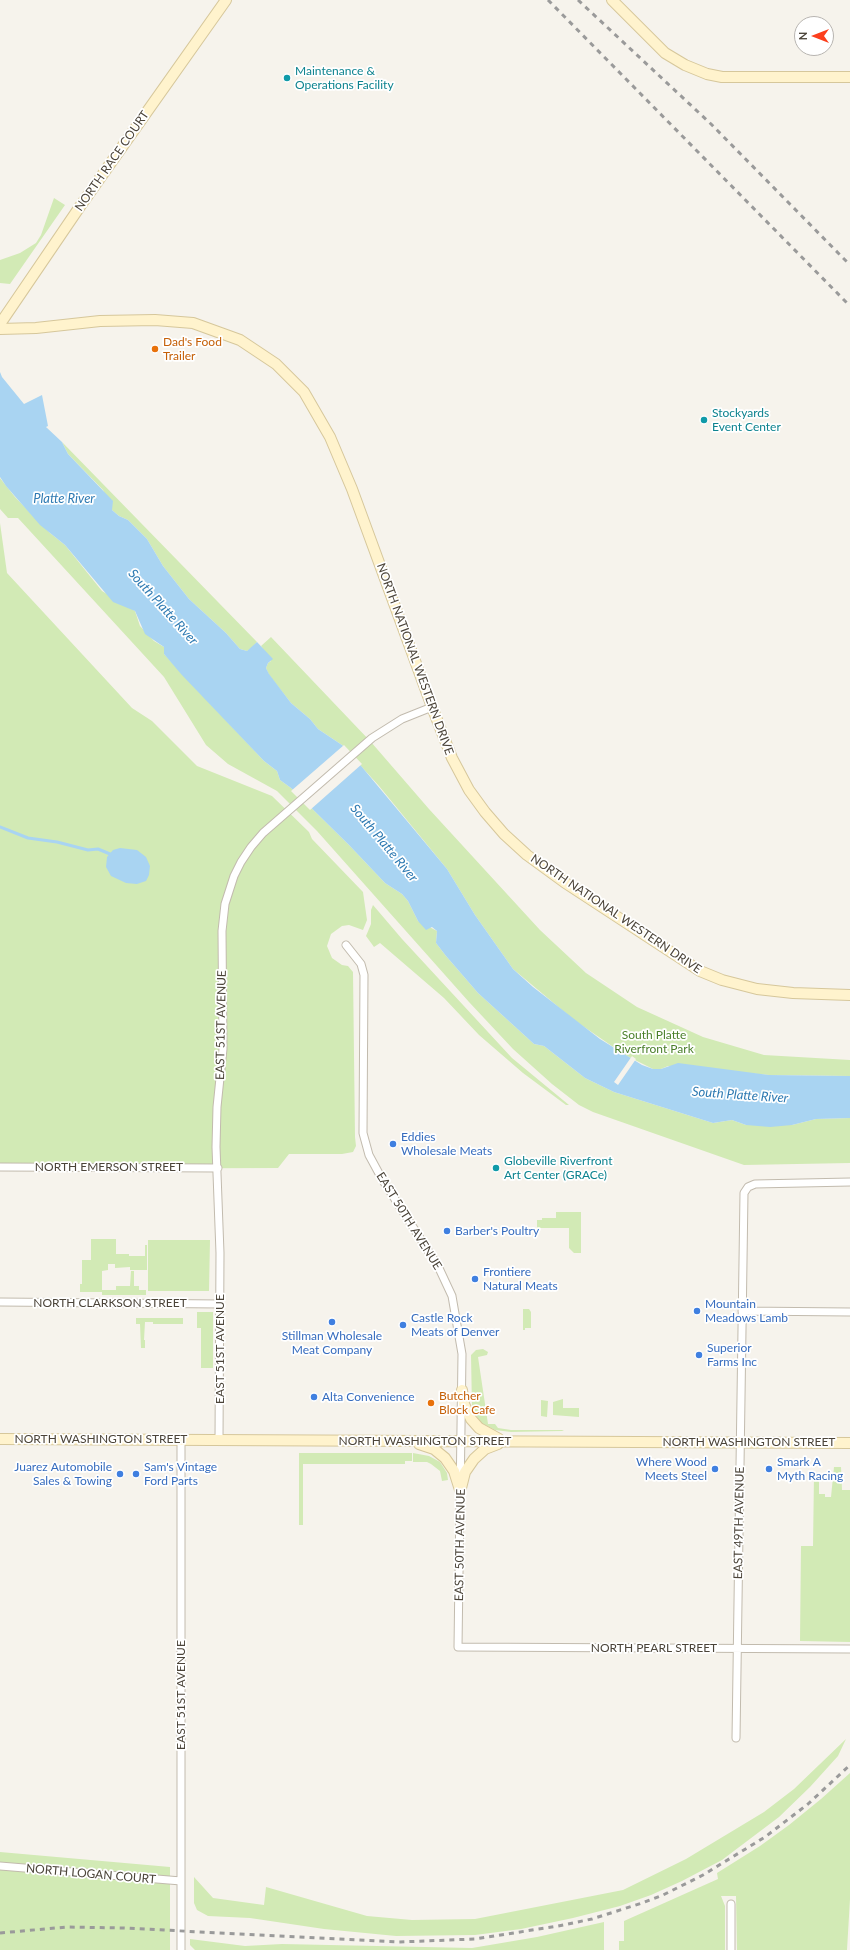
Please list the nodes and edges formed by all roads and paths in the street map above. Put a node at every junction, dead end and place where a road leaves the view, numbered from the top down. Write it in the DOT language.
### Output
graph roads {
  1 [pos="226,0"];
  2 [pos="612,0"];
  3 [pos="850,77"];
  4 [pos="0,324"];
  5 [pos="0,329"];
  6 [pos="432,707"];
  7 [pos="346,945"];
  8 [pos="850,995"];
  9 [pos="0,1167"];
  10 [pos="218,1168"];
  11 [pos="850,1182"];
  12 [pos="0,1302"];
  13 [pos="220,1304"];
  14 [pos="742,1311"];
  15 [pos="850,1312"];
  16 [pos="462,1390"];
  17 [pos="0,1439"];
  18 [pos="181,1440"];
  19 [pos="219,1440"];
  20 [pos="405,1441"];
  21 [pos="461,1441"];
  22 [pos="509,1441"];
  23 [pos="740,1442"];
  24 [pos="850,1443"];
  25 [pos="460,1490"];
  26 [pos="458,1646"];
  27 [pos="737,1648"];
  28 [pos="850,1649"];
  29 [pos="736,1738"];
  30 [pos="0,1866"];
  31 [pos="182,1881"];
  32 [pos="731,1904"];
  33 [pos="181,1950"];
  34 [pos="731,1950"];
  1 -- 4 [label="street, NORTH RACE COURT"];
  2 -- 3 [label="street"];
  5 -- 6 [label="street, NORTH NATIONAL WESTERN DRIVE"];
  6 -- 8 [label="street, NORTH NATIONAL WESTERN DRIVE"];
  6 -- 10 [label="street, EAST 51ST AVENUE"];
  7 -- 16 [label="street, EAST 50TH AVENUE"];
  9 -- 10 [label="street, NORTH EMERSON STREET"];
  10 -- 13 [label="street, EAST 51ST AVENUE"];
  11 -- 14 [label="street, EAST 49TH AVENUE"];
  12 -- 13 [label="street, NORTH CLARKSON STREET"];
  13 -- 19 [label="street, EAST 51ST AVENUE"];
  14 -- 15 [label="street"];
  14 -- 23 [label="street, EAST 49TH AVENUE"];
  16 -- 21 [label="street, EAST 50TH AVENUE"];
  16 -- 22 [label="street"];
  17 -- 18 [label="street, NORTH WASHINGTON STREET"];
  18 -- 19 [label="street, NORTH WASHINGTON STREET"];
  18 -- 31 [label="street, EAST 51ST AVENUE"];
  19 -- 20 [label="street, NORTH WASHINGTON STREET"];
  20 -- 21 [label="street, NORTH WASHINGTON STREET"];
  20 -- 25 [label="street"];
  21 -- 22 [label="street, NORTH WASHINGTON STREET"];
  21 -- 25 [label="street, EAST 50TH AVENUE"];
  22 -- 23 [label="street, NORTH WASHINGTON STREET"];
  22 -- 25 [label="street"];
  23 -- 24 [label="street, NORTH WASHINGTON STREET"];
  23 -- 27 [label="street, EAST 49TH AVENUE"];
  25 -- 26 [label="street, EAST 50TH AVENUE"];
  26 -- 27 [label="street, NORTH PEARL STREET"];
  27 -- 28 [label="street, NORTH PEARL STREET"];
  27 -- 29 [label="street, EAST 49TH AVENUE"];
  30 -- 31 [label="street, NORTH LOGAN COURT"];
  31 -- 33 [label="street, EAST 51ST AVENUE"];
  32 -- 34 [label="street"];
}
